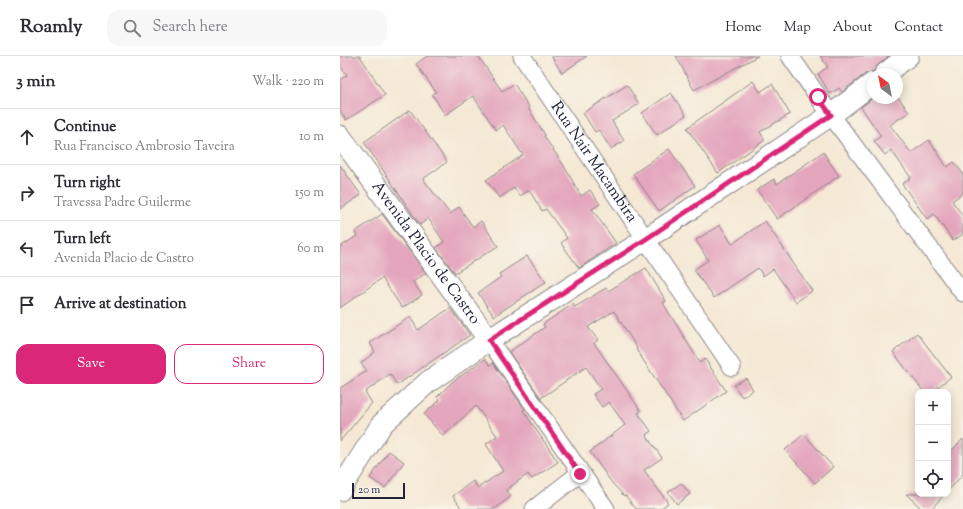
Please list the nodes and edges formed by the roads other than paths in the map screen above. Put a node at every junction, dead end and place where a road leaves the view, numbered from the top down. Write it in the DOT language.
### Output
graph roads {
  1 [pos="522,56"];
  2 [pos="790,56"];
  3 [pos="908,56"];
  4 [pos="893,68"];
  5 [pos="867,88"];
  6 [pos="831,115"];
  7 [pos="340,136"];
  8 [pos="646,239"];
  9 [pos="963,293"];
  10 [pos="489,340"];
  11 [pos="732,367"];
  12 [pos="580,474"];
  13 [pos="340,490"];
  14 [pos="534,509"];
  15 [pos="606,509"];
  1 -- 8 [label="street, Rua Nair Macambira"];
  2 -- 6 [label="street"];
  3 -- 4 [label="street"];
  5 -- 6 [label="street"];
  6 -- 8 [label="street"];
  6 -- 9 [label="street"];
  7 -- 10 [label="street, Avenida Placio de Castro"];
  8 -- 10 [label="street"];
  8 -- 11 [label="street, Rua Nair Macambira"];
  10 -- 12 [label="street, Avenida Placio de Castro"];
  10 -- 13 [label="street"];
  12 -- 14 [label="street"];
  12 -- 15 [label="street, Avenida Placio de Castro"];
}
